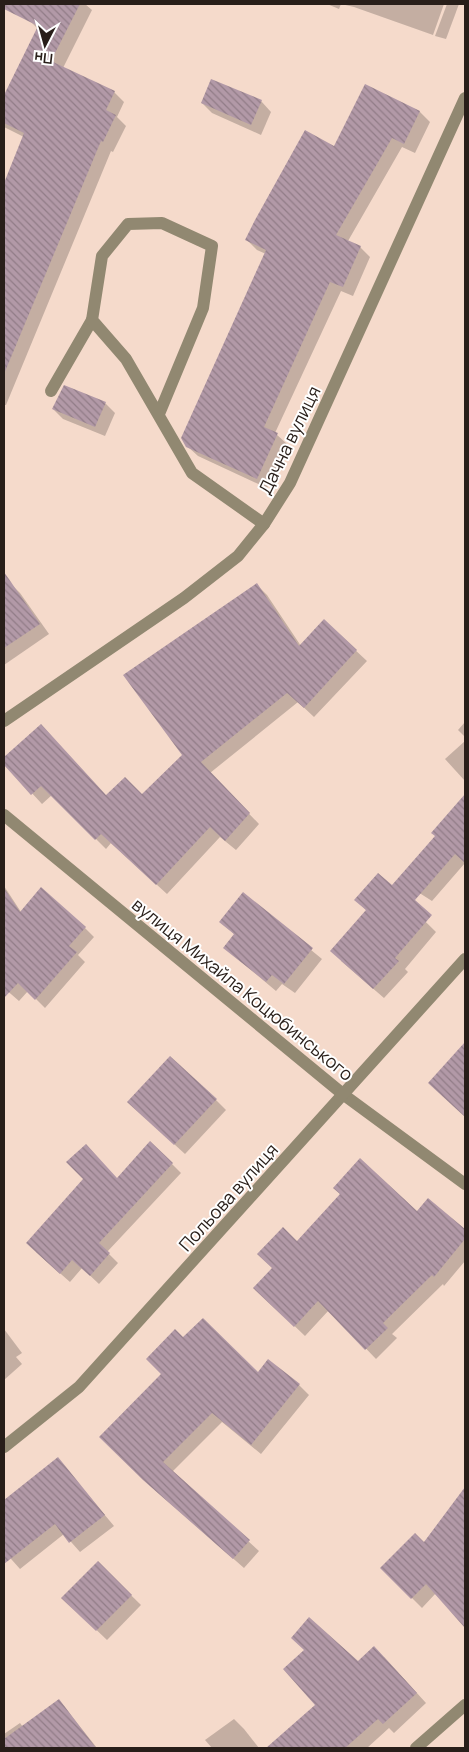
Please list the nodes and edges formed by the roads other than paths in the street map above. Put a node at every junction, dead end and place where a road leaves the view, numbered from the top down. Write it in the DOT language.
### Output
graph roads {
  1 [pos="465,98"];
  2 [pos="92,320"];
  3 [pos="51,391"];
  4 [pos="159,414"];
  5 [pos="264,524"];
  6 [pos="4,721"];
  7 [pos="4,815"];
  8 [pos="465,959"];
  9 [pos="344,1095"];
  10 [pos="465,1184"];
  11 [pos="4,1447"];
  12 [pos="465,1705"];
  13 [pos="416,1748"];
  1 -- 5 [label="street, Дачна вулиця"];
  2 -- 3 [label="street"];
  2 -- 4 [label="street"];
  2 -- 4 [label="street"];
  4 -- 5 [label="street"];
  5 -- 6 [label="street, Дачна вулиця"];
  7 -- 9 [label="street, вулиця Михайла Коцюбинського"];
  8 -- 9 [label="street, Польова вулиця"];
  9 -- 10 [label="street, вулиця Михайла Коцюбинського"];
  9 -- 11 [label="street, Польова вулиця"];
  12 -- 13 [label="street"];
}
